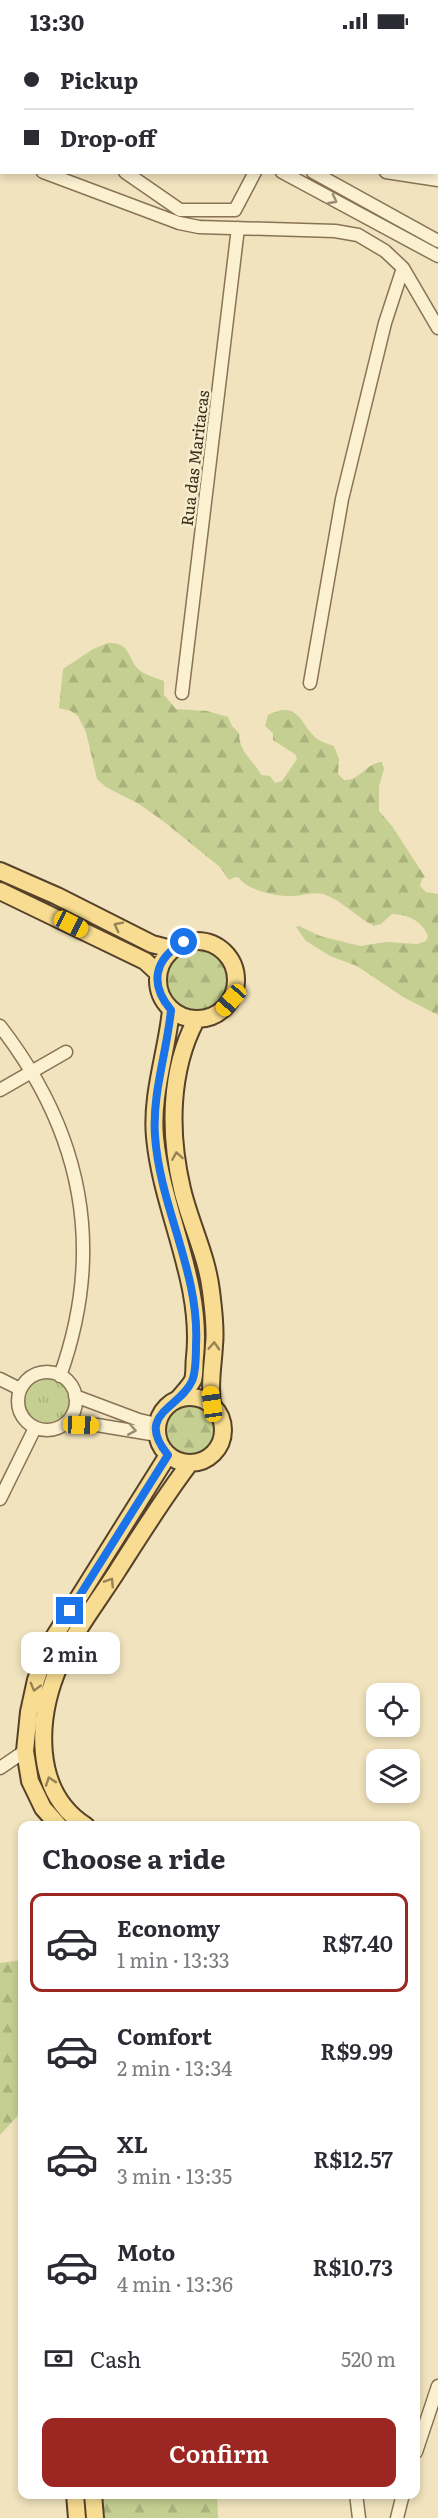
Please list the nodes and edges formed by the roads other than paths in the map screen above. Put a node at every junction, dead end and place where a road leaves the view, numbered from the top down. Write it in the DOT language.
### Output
graph roads {
  1 [pos="48,174"];
  2 [pos="128,174"];
  3 [pos="254,174"];
  4 [pos="286,174"];
  5 [pos="316,174"];
  6 [pos="399,174"];
  7 [pos="438,180"];
  8 [pos="374,215"];
  9 [pos="238,228"];
  10 [pos="438,242"];
  11 [pos="438,256"];
  12 [pos="403,268"];
  13 [pos="438,328"];
  14 [pos="310,683"];
  15 [pos="182,693"];
  16 [pos="0,871"];
  17 [pos="0,891"];
  18 [pos="171,949"];
  19 [pos="158,973"];
  20 [pos="171,1010"];
  21 [pos="196,1020"];
  22 [pos="0,1026"];
  23 [pos="66,1052"];
  24 [pos="32,1072"];
  25 [pos="0,1090"];
  26 [pos="60,1376"];
  27 [pos="0,1379"];
  28 [pos="21,1389"];
  29 [pos="75,1396"];
  30 [pos="179,1398"];
  31 [pos="212,1404"];
  32 [pos="65,1424"];
  33 [pos="35,1428"];
  34 [pos="157,1430"];
  35 [pos="168,1455"];
  36 [pos="190,1463"];
  37 [pos="0,1499"];
  38 [pos="25,1752"];
  39 [pos="0,1768"];
  40 [pos="55,1821"];
  41 [pos="81,1821"];
  42 [pos="438,2386"];
  43 [pos="420,2440"];
  44 [pos="75,2499"];
  45 [pos="93,2499"];
  46 [pos="357,2499"];
  47 [pos="402,2499"];
  48 [pos="77,2518"];
  49 [pos="95,2518"];
  50 [pos="359,2518"];
  51 [pos="397,2518"];
  1 -- 9 [label="street"];
  2 -- 3 [label="street"];
  4 -- 8 [label="street, one-way"];
  5 -- 8 [label="street"];
  6 -- 7 [label="street"];
  8 -- 10 [label="street"];
  8 -- 11 [label="street"];
  9 -- 12 [label="street"];
  9 -- 15 [label="street, Rua das Maritacas"];
  12 -- 13 [label="street"];
  12 -- 14 [label="street"];
  18 -- 16 [label="main road, one-way"];
  17 -- 19 [label="main road"];
  18 -- 19 [label="main road"];
  18 -- 21 [label="main road"];
  19 -- 20 [label="main road"];
  20 -- 21 [label="main road"];
  20 -- 30 [label="main road"];
  31 -- 21 [label="main road, one-way"];
  22 -- 24 [label="street"];
  23 -- 24 [label="street"];
  24 -- 25 [label="street"];
  24 -- 26 [label="street"];
  26 -- 28 [label="street"];
  26 -- 29 [label="street"];
  27 -- 28 [label="street"];
  28 -- 33 [label="street"];
  29 -- 32 [label="street"];
  29 -- 34 [label="street"];
  30 -- 31 [label="main road"];
  30 -- 34 [label="main road"];
  31 -- 36 [label="main road"];
  32 -- 33 [label="street"];
  32 -- 34 [label="street, one-way"];
  33 -- 37 [label="street"];
  34 -- 35 [label="main road"];
  35 -- 36 [label="main road"];
  35 -- 38 [label="main road, one-way"];
  41 -- 36 [label="main road, one-way"];
  38 -- 39 [label="street"];
  38 -- 40 [label="main road"];
  42 -- 43 [label="street"];
  44 -- 48 [label="main road"];
  45 -- 49 [label="main road"];
  46 -- 50 [label="street"];
  47 -- 51 [label="street"];
}
